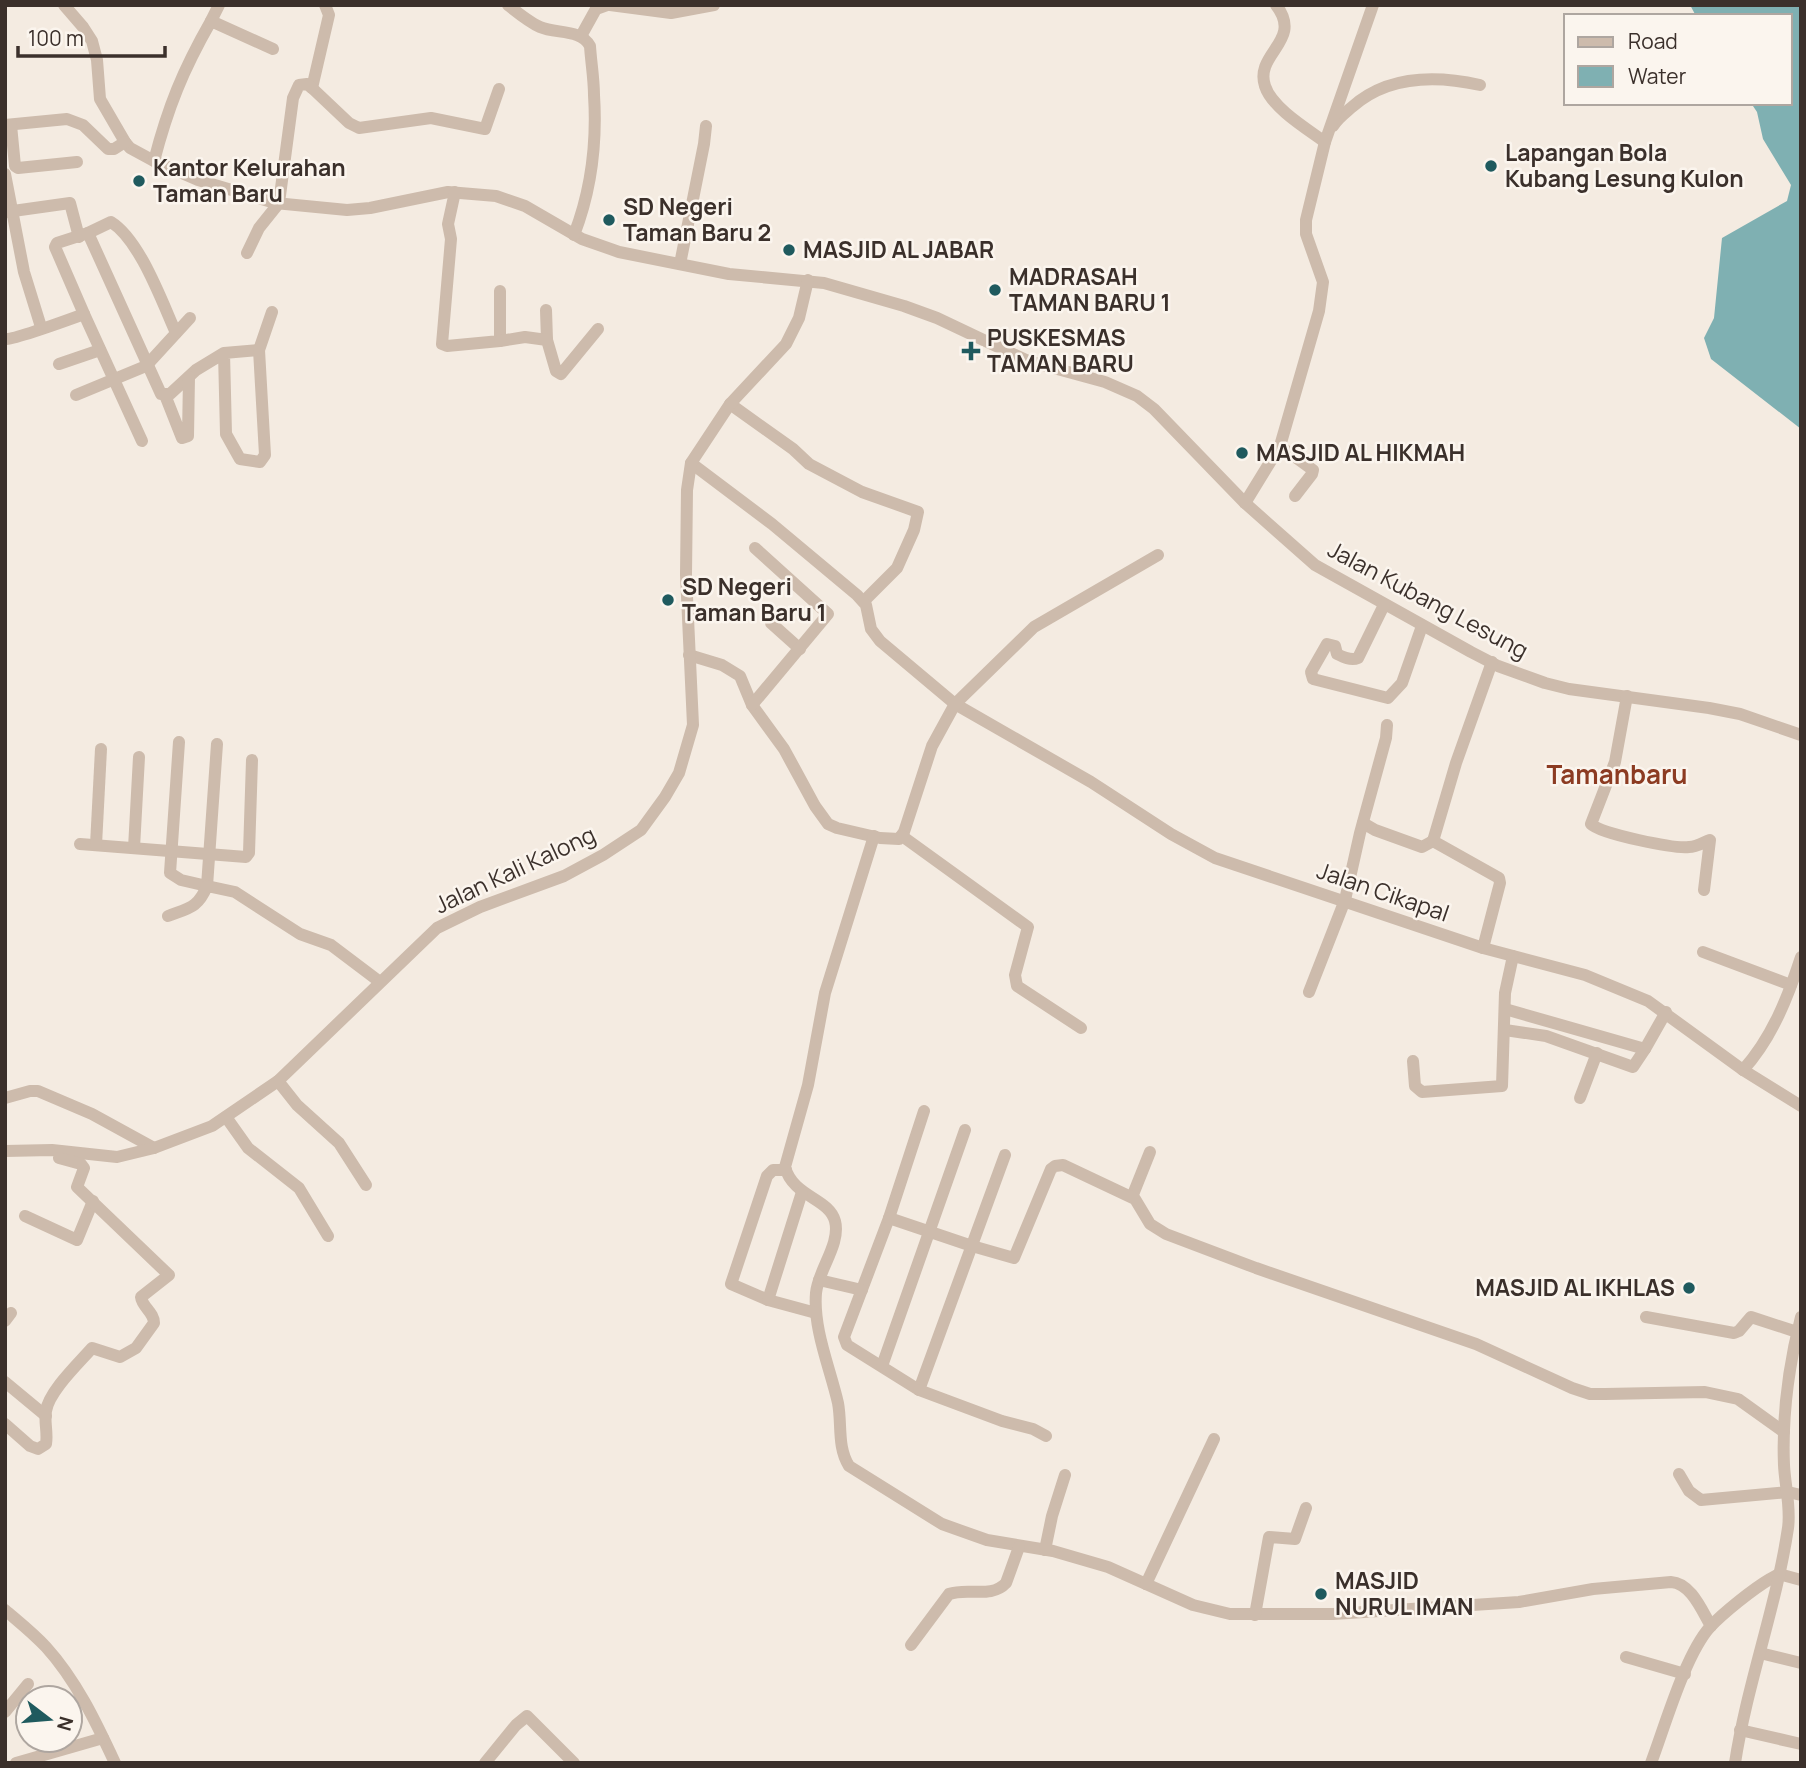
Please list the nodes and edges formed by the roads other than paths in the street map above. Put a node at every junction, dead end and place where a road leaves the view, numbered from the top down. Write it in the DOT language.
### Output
graph roads {
  1 [pos="64,5"];
  2 [pos="219,5"];
  3 [pos="325,5"];
  4 [pos="508,5"];
  5 [pos="608,5"];
  6 [pos="714,5"];
  7 [pos="1276,5"];
  8 [pos="1373,5"];
  9 [pos="211,22"];
  10 [pos="581,36"];
  11 [pos="273,49"];
  12 [pos="1480,85"];
  13 [pos="312,88"];
  14 [pos="499,89"];
  15 [pos="8,125"];
  16 [pos="706,126"];
  17 [pos="125,142"];
  18 [pos="1325,142"];
  19 [pos="154,161"];
  20 [pos="77,162"];
  21 [pos="5,174"];
  22 [pos="454,192"];
  23 [pos="279,203"];
  24 [pos="8,211"];
  25 [pos="83,235"];
  26 [pos="574,235"];
  27 [pos="247,253"];
  28 [pos="680,264"];
  29 [pos="808,280"];
  30 [pos="500,291"];
  31 [pos="546,310"];
  32 [pos="272,312"];
  33 [pos="84,314"];
  34 [pos="190,318"];
  35 [pos="41,327"];
  36 [pos="598,329"];
  37 [pos="176,333"];
  38 [pos="5,339"];
  39 [pos="547,340"];
  40 [pos="500,341"];
  41 [pos="100,350"];
  42 [pos="259,350"];
  43 [pos="224,353"];
  44 [pos="59,364"];
  45 [pos="146,366"];
  46 [pos="189,377"];
  47 [pos="114,379"];
  48 [pos="76,395"];
  49 [pos="164,395"];
  50 [pos="730,404"];
  51 [pos="142,440"];
  52 [pos="1280,446"];
  53 [pos="691,463"];
  54 [pos="1295,496"];
  55 [pos="1245,503"];
  56 [pos="755,548"];
  57 [pos="1158,555"];
  58 [pos="864,601"];
  59 [pos="1384,605"];
  60 [pos="771,623"];
  61 [pos="1422,626"];
  62 [pos="800,649"];
  63 [pos="689,655"];
  64 [pos="1492,662"];
  65 [pos="1628,696"];
  66 [pos="955,704"];
  67 [pos="752,705"];
  68 [pos="1387,725"];
  69 [pos="1801,735"];
  70 [pos="180,742"];
  71 [pos="217,744"];
  72 [pos="101,749"];
  73 [pos="139,757"];
  74 [pos="252,760"];
  75 [pos="1363,824"];
  76 [pos="874,836"];
  77 [pos="902,836"];
  78 [pos="1433,841"];
  79 [pos="79,844"];
  80 [pos="96,845"];
  81 [pos="134,848"];
  82 [pos="171,852"];
  83 [pos="211,856"];
  84 [pos="207,886"];
  85 [pos="1704,890"];
  86 [pos="1345,900"];
  87 [pos="168,916"];
  88 [pos="1483,948"];
  89 [pos="1703,952"];
  90 [pos="1513,956"];
  91 [pos="1801,957"];
  92 [pos="380,982"];
  93 [pos="1791,985"];
  94 [pos="1309,992"];
  95 [pos="1506,1009"];
  96 [pos="1666,1012"];
  97 [pos="1081,1028"];
  98 [pos="1505,1030"];
  99 [pos="1645,1049"];
  100 [pos="1597,1053"];
  101 [pos="1413,1061"];
  102 [pos="1743,1070"];
  103 [pos="278,1081"];
  104 [pos="5,1098"];
  105 [pos="1580,1098"];
  106 [pos="1801,1106"];
  107 [pos="925,1111"];
  108 [pos="226,1117"];
  109 [pos="965,1130"];
  110 [pos="154,1148"];
  111 [pos="5,1152"];
  112 [pos="28,1152"];
  113 [pos="1150,1152"];
  114 [pos="1005,1155"];
  115 [pos="786,1170"];
  116 [pos="366,1185"];
  117 [pos="802,1192"];
  118 [pos="1132,1198"];
  119 [pos="93,1201"];
  120 [pos="25,1216"];
  121 [pos="888,1217"];
  122 [pos="930,1232"];
  123 [pos="328,1236"];
  124 [pos="972,1246"];
  125 [pos="819,1280"];
  126 [pos="862,1290"];
  127 [pos="768,1300"];
  128 [pos="1646,1317"];
  129 [pos="1801,1317"];
  130 [pos="818,1320"];
  131 [pos="1797,1332"];
  132 [pos="882,1366"];
  133 [pos="5,1382"];
  134 [pos="919,1390"];
  135 [pos="46,1416"];
  136 [pos="5,1424"];
  137 [pos="1784,1432"];
  138 [pos="1046,1436"];
  139 [pos="1214,1439"];
  140 [pos="1679,1474"];
  141 [pos="1065,1475"];
  142 [pos="1794,1493"];
  143 [pos="1306,1508"];
  144 [pos="1019,1547"];
  145 [pos="1045,1550"];
  146 [pos="1779,1574"];
  147 [pos="1801,1580"];
  148 [pos="1146,1584"];
  149 [pos="7,1615"];
  150 [pos="1255,1615"];
  151 [pos="1711,1626"];
  152 [pos="911,1645"];
  153 [pos="1760,1653"];
  154 [pos="1626,1657"];
  155 [pos="1801,1663"];
  156 [pos="1685,1674"];
  157 [pos="1740,1730"];
  158 [pos="103,1738"];
  159 [pos="1801,1744"];
  160 [pos="567,1761"];
  161 [pos="23,1762"];
  162 [pos="114,1763"];
  163 [pos="485,1763"];
  164 [pos="1651,1763"];
  165 [pos="1735,1763"];
  1 -- 17 [label="street, Jalan Kubang Lesung"];
  2 -- 9 [label="street"];
  3 -- 13 [label="street"];
  4 -- 10 [label="street"];
  5 -- 6 [label="street"];
  5 -- 10 [label="street"];
  7 -- 18 [label="street"];
  8 -- 18 [label="street"];
  9 -- 11 [label="street"];
  9 -- 19 [label="street"];
  10 -- 26 [label="street"];
  12 -- 18 [label="street"];
  13 -- 14 [label="street"];
  13 -- 23 [label="street"];
  15 -- 17 [label="street"];
  15 -- 20 [label="street"];
  16 -- 28 [label="street"];
  17 -- 19 [label="street, Jalan Kubang Lesung"];
  18 -- 52 [label="street"];
  19 -- 23 [label="street, Jalan Kubang Lesung"];
  21 -- 24 [label="street"];
  22 -- 23 [label="street, Jalan Kubang Lesung"];
  22 -- 26 [label="street, Jalan Kubang Lesung"];
  22 -- 40 [label="street"];
  23 -- 27 [label="street"];
  24 -- 25 [label="street"];
  24 -- 35 [label="street"];
  25 -- 33 [label="street"];
  25 -- 37 [label="street"];
  25 -- 45 [label="street"];
  26 -- 28 [label="street, Jalan Kubang Lesung"];
  28 -- 29 [label="street, Jalan Kubang Lesung"];
  29 -- 50 [label="street, Jalan Kali Kalong"];
  29 -- 55 [label="street, Jalan Kubang Lesung"];
  30 -- 40 [label="street"];
  31 -- 39 [label="street"];
  32 -- 42 [label="street"];
  33 -- 35 [label="street"];
  33 -- 41 [label="street"];
  34 -- 37 [label="street"];
  35 -- 38 [label="street"];
  36 -- 39 [label="street"];
  37 -- 45 [label="street"];
  39 -- 40 [label="street"];
  41 -- 44 [label="street"];
  41 -- 47 [label="street"];
  42 -- 43 [label="street"];
  42 -- 43 [label="street"];
  43 -- 46 [label="street"];
  45 -- 47 [label="street"];
  45 -- 49 [label="street"];
  46 -- 49 [label="street"];
  46 -- 49 [label="street"];
  47 -- 48 [label="street"];
  47 -- 51 [label="street"];
  50 -- 53 [label="street, Jalan Kali Kalong"];
  50 -- 58 [label="street"];
  52 -- 54 [label="street"];
  52 -- 55 [label="street"];
  53 -- 58 [label="street"];
  53 -- 63 [label="street, Jalan Kali Kalong"];
  55 -- 59 [label="street, Jalan Kubang Lesung"];
  56 -- 62 [label="street"];
  57 -- 66 [label="street"];
  58 -- 66 [label="street, Jalan Cikapal"];
  59 -- 61 [label="street, Jalan Kubang Lesung"];
  59 -- 61 [label="street"];
  60 -- 62 [label="street"];
  61 -- 64 [label="street, Jalan Kubang Lesung"];
  62 -- 67 [label="street"];
  63 -- 67 [label="street"];
  63 -- 92 [label="street, Jalan Kali Kalong"];
  64 -- 65 [label="street, Jalan Kubang Lesung"];
  64 -- 78 [label="street"];
  65 -- 69 [label="street, Jalan Kubang Lesung"];
  65 -- 85 [label="street"];
  66 -- 77 [label="street"];
  66 -- 86 [label="street, Jalan Cikapal"];
  67 -- 76 [label="street"];
  68 -- 75 [label="street"];
  70 -- 82 [label="street"];
  71 -- 83 [label="street"];
  72 -- 80 [label="street"];
  73 -- 81 [label="street"];
  74 -- 83 [label="street"];
  75 -- 78 [label="street"];
  75 -- 86 [label="street"];
  76 -- 77 [label="street"];
  76 -- 115 [label="street"];
  77 -- 97 [label="street"];
  78 -- 88 [label="street"];
  79 -- 80 [label="street"];
  80 -- 81 [label="street"];
  81 -- 82 [label="street"];
  82 -- 83 [label="street"];
  82 -- 84 [label="street"];
  83 -- 84 [label="street"];
  84 -- 87 [label="street"];
  84 -- 92 [label="street"];
  86 -- 88 [label="street, Jalan Cikapal"];
  86 -- 94 [label="street"];
  88 -- 90 [label="street, Jalan Cikapal"];
  89 -- 93 [label="street"];
  90 -- 95 [label="street"];
  90 -- 96 [label="street, Jalan Cikapal"];
  91 -- 93 [label="street"];
  92 -- 103 [label="street, Jalan Kali Kalong"];
  93 -- 102 [label="street"];
  95 -- 98 [label="street"];
  95 -- 99 [label="street"];
  96 -- 99 [label="street"];
  96 -- 102 [label="street, Jalan Cikapal"];
  98 -- 100 [label="street"];
  98 -- 101 [label="street"];
  99 -- 100 [label="street"];
  100 -- 105 [label="street"];
  102 -- 106 [label="street, Jalan Cikapal"];
  103 -- 108 [label="street, Jalan Kali Kalong"];
  103 -- 116 [label="street"];
  104 -- 110 [label="street"];
  107 -- 121 [label="street"];
  108 -- 110 [label="street, Jalan Kali Kalong"];
  108 -- 123 [label="street"];
  109 -- 122 [label="street"];
  110 -- 112 [label="street, Jalan Kali Kalong"];
  111 -- 112 [label="street, Jalan Kali Kalong"];
  112 -- 119 [label="street"];
  113 -- 118 [label="street"];
  114 -- 124 [label="street"];
  115 -- 117 [label="street"];
  115 -- 127 [label="street"];
  117 -- 125 [label="street"];
  117 -- 127 [label="street"];
  118 -- 124 [label="street"];
  118 -- 137 [label="street"];
  119 -- 120 [label="street"];
  119 -- 135 [label="street"];
  121 -- 122 [label="street"];
  121 -- 126 [label="street"];
  122 -- 124 [label="street"];
  122 -- 132 [label="street"];
  124 -- 134 [label="street"];
  125 -- 126 [label="street"];
  125 -- 130 [label="street"];
  126 -- 132 [label="street"];
  127 -- 130 [label="street"];
  128 -- 131 [label="street"];
  129 -- 131 [label="street"];
  130 -- 144 [label="street"];
  131 -- 137 [label="street"];
  132 -- 134 [label="street"];
  133 -- 135 [label="street"];
  134 -- 138 [label="street"];
  135 -- 136 [label="street"];
  137 -- 142 [label="street"];
  139 -- 148 [label="street"];
  140 -- 142 [label="street"];
  141 -- 145 [label="street"];
  142 -- 146 [label="street"];
  143 -- 150 [label="street"];
  144 -- 145 [label="street"];
  144 -- 152 [label="street"];
  145 -- 148 [label="street"];
  146 -- 147 [label="street"];
  146 -- 151 [label="street"];
  146 -- 153 [label="street"];
  148 -- 150 [label="street"];
  149 -- 158 [label="street"];
  150 -- 151 [label="street"];
  151 -- 156 [label="street"];
  153 -- 155 [label="street"];
  153 -- 157 [label="street"];
  154 -- 156 [label="street"];
  156 -- 164 [label="street"];
  157 -- 159 [label="street"];
  157 -- 165 [label="street"];
  158 -- 161 [label="street"];
  158 -- 162 [label="street"];
  160 -- 163 [label="street"];
}
